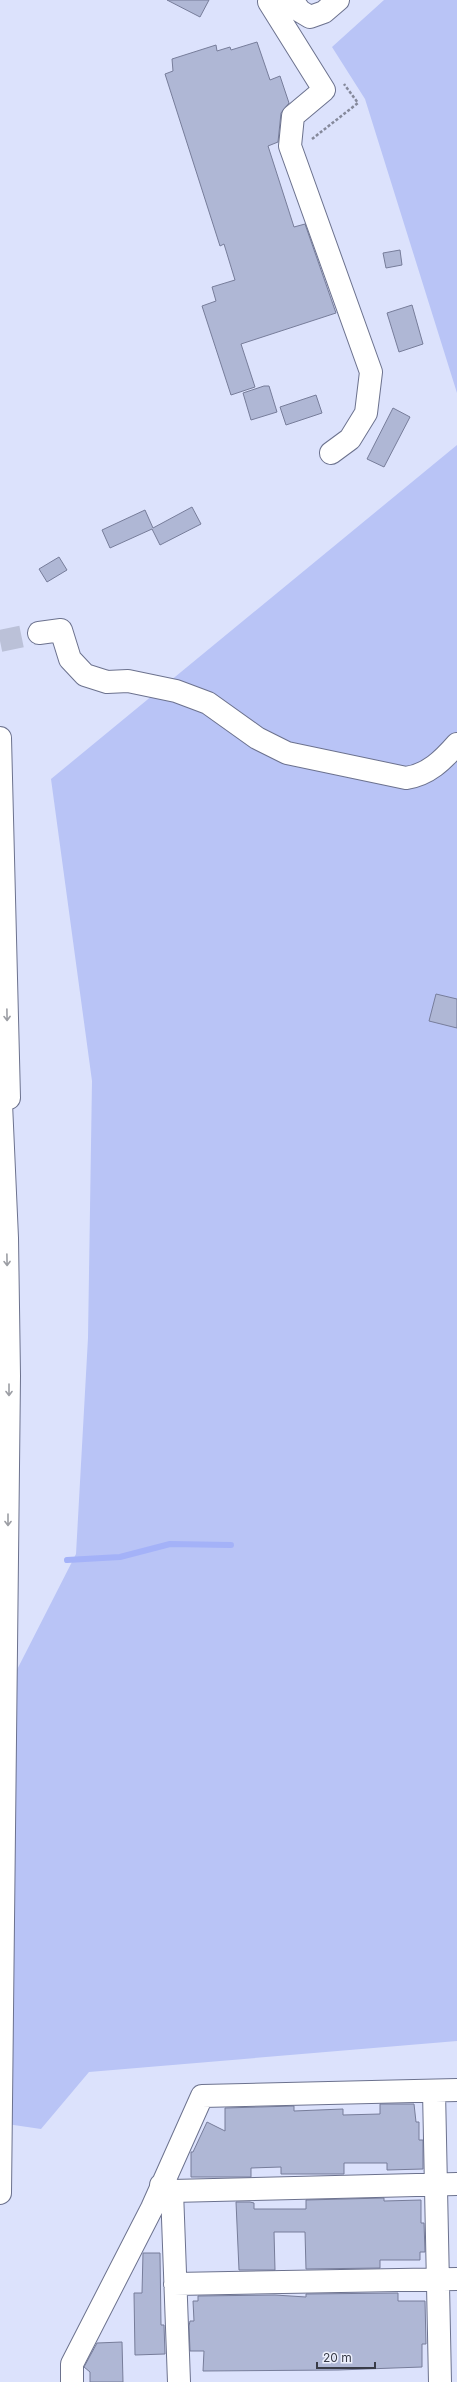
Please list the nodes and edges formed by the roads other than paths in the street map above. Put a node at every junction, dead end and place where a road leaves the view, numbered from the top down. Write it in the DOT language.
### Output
graph roads {
  1 [pos="271,0"];
  2 [pos="292,0"];
  3 [pos="338,0"];
  4 [pos="331,453"];
  5 [pos="39,633"];
  6 [pos="0,738"];
  7 [pos="457,744"];
  8 [pos="0,1081"];
  9 [pos="7,1238"];
  10 [pos="457,2090"];
  11 [pos="434,2091"];
  12 [pos="457,2184"];
  13 [pos="436,2185"];
  14 [pos="167,2188"];
  15 [pos="0,2193"];
  16 [pos="447,2279"];
  17 [pos="175,2284"];
  18 [pos="72,2382"];
  19 [pos="179,2382"];
  20 [pos="440,2382"];
  1 -- 4 [label="main road"];
  2 -- 3 [label="main road"];
  5 -- 7 [label="main road"];
  6 -- 9 [label="main road, one-way"];
  8 -- 9 [label="main road"];
  9 -- 15 [label="main road, one-way"];
  10 -- 11 [label="main road"];
  11 -- 13 [label="main road"];
  11 -- 14 [label="main road"];
  12 -- 13 [label="main road"];
  13 -- 14 [label="main road"];
  13 -- 16 [label="main road"];
  14 -- 17 [label="main road"];
  14 -- 18 [label="main road"];
  16 -- 17 [label="main road"];
  16 -- 20 [label="main road"];
  17 -- 19 [label="main road"];
}
